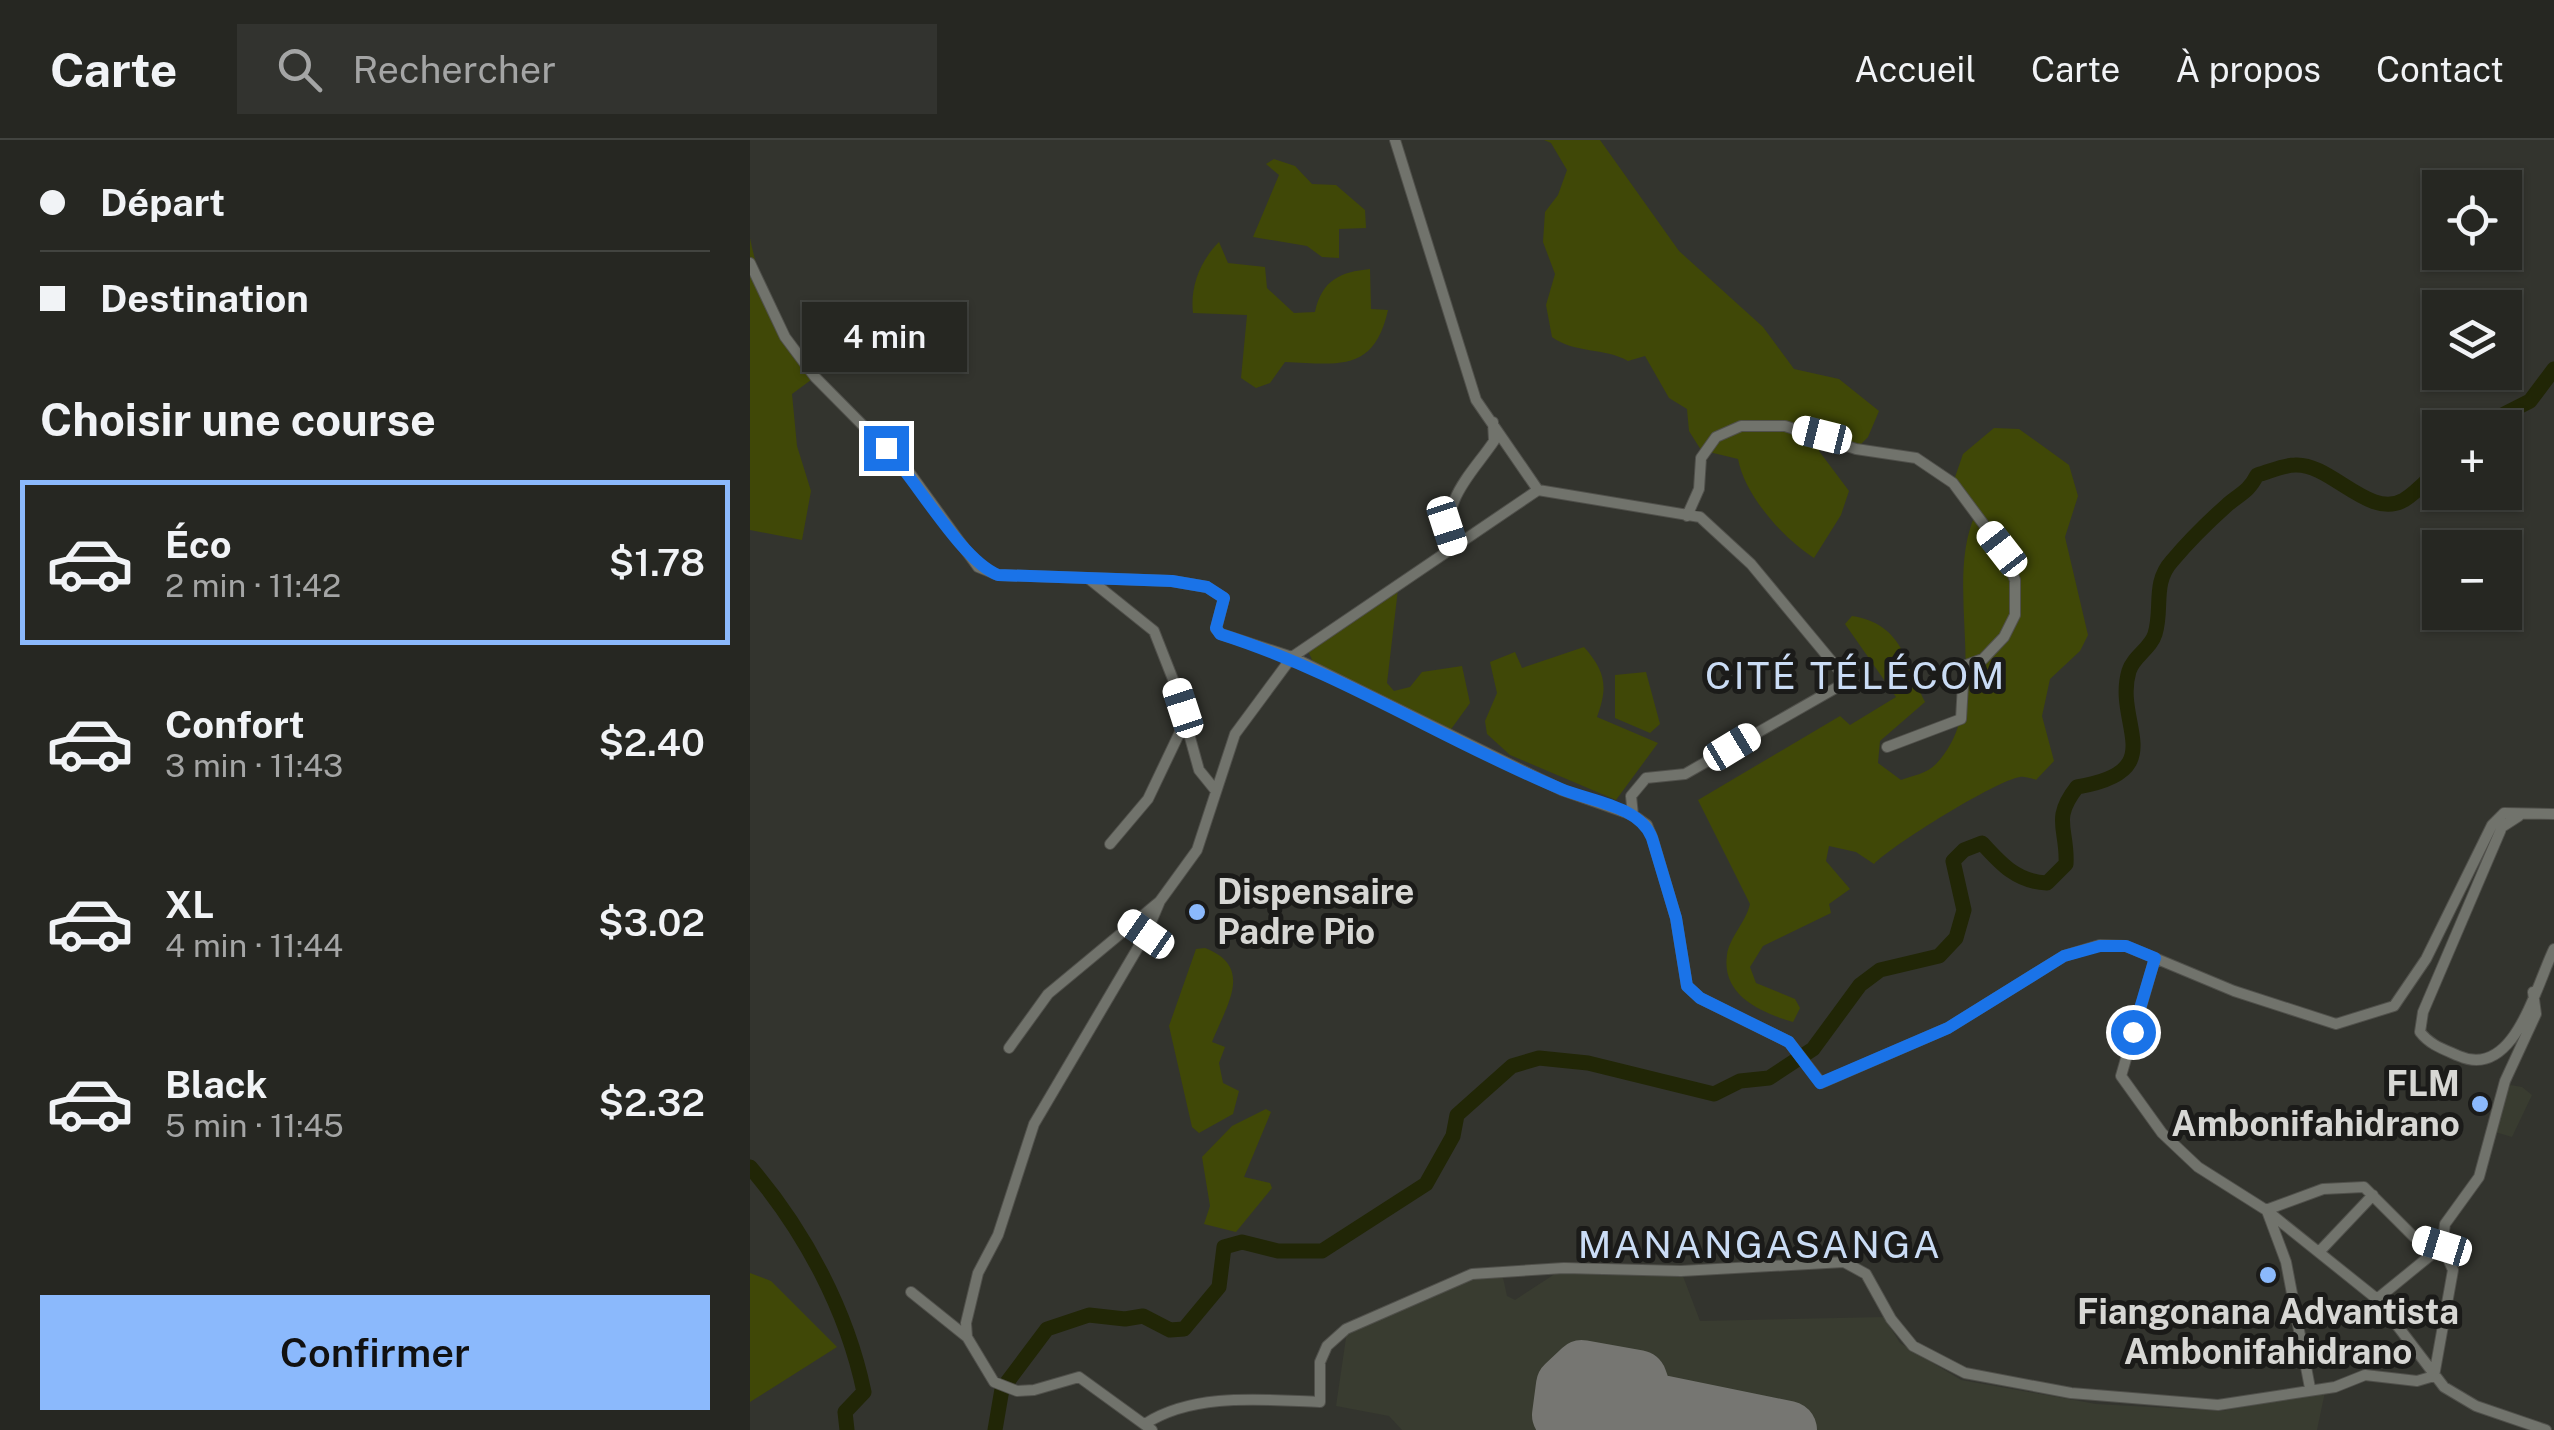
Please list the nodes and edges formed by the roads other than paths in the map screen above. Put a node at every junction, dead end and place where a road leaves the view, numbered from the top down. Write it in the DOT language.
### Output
graph roads {
  1 [pos="1395,140"];
  2 [pos="750,263"];
  3 [pos="1492,422"];
  4 [pos="1538,490"];
  5 [pos="1687,516"];
  6 [pos="1454,546"];
  7 [pos="1088,578"];
  8 [pos="1292,657"];
  9 [pos="1190,728"];
  10 [pos="1887,747"];
  11 [pos="1216,791"];
  12 [pos="2554,814"];
  13 [pos="1634,815"];
  14 [pos="2520,815"];
  15 [pos="1110,844"];
  16 [pos="1160,901"];
  17 [pos="1130,922"];
  18 [pos="1146,934"];
  19 [pos="2554,949"];
  20 [pos="2155,958"];
  21 [pos="2533,991"];
  22 [pos="1009,1048"];
  23 [pos="2373,1196"];
  24 [pos="2266,1210"];
  25 [pos="2442,1246"];
  26 [pos="2319,1252"];
  27 [pos="911,1292"];
  28 [pos="2378,1299"];
  29 [pos="967,1338"];
  30 [pos="2434,1376"];
  31 [pos="2310,1388"];
  32 [pos="1148,1427"];
  33 [pos="2546,1430"];
  1 -- 3 [label="street"];
  2 -- 7 [label="street"];
  3 -- 4 [label="street"];
  3 -- 6 [label="street"];
  4 -- 5 [label="street"];
  4 -- 6 [label="street"];
  5 -- 10 [label="street"];
  5 -- 13 [label="street"];
  6 -- 8 [label="street"];
  7 -- 8 [label="street"];
  7 -- 9 [label="street"];
  8 -- 11 [label="street"];
  8 -- 13 [label="street"];
  9 -- 11 [label="street"];
  9 -- 15 [label="street"];
  11 -- 16 [label="street"];
  12 -- 14 [label="street"];
  13 -- 20 [label="street"];
  14 -- 20 [label="street"];
  14 -- 21 [label="street"];
  16 -- 17 [label="street"];
  16 -- 18 [label="street"];
  17 -- 18 [label="street"];
  17 -- 22 [label="street"];
  18 -- 29 [label="street"];
  19 -- 21 [label="street"];
  20 -- 24 [label="street"];
  21 -- 25 [label="street"];
  23 -- 24 [label="street"];
  23 -- 25 [label="street"];
  23 -- 26 [label="street"];
  24 -- 26 [label="street"];
  24 -- 31 [label="street"];
  25 -- 28 [label="street"];
  25 -- 30 [label="street"];
  26 -- 28 [label="street"];
  27 -- 29 [label="street"];
  28 -- 30 [label="street"];
  29 -- 32 [label="street"];
  30 -- 31 [label="street"];
  30 -- 33 [label="street"];
  31 -- 32 [label="street"];
}
